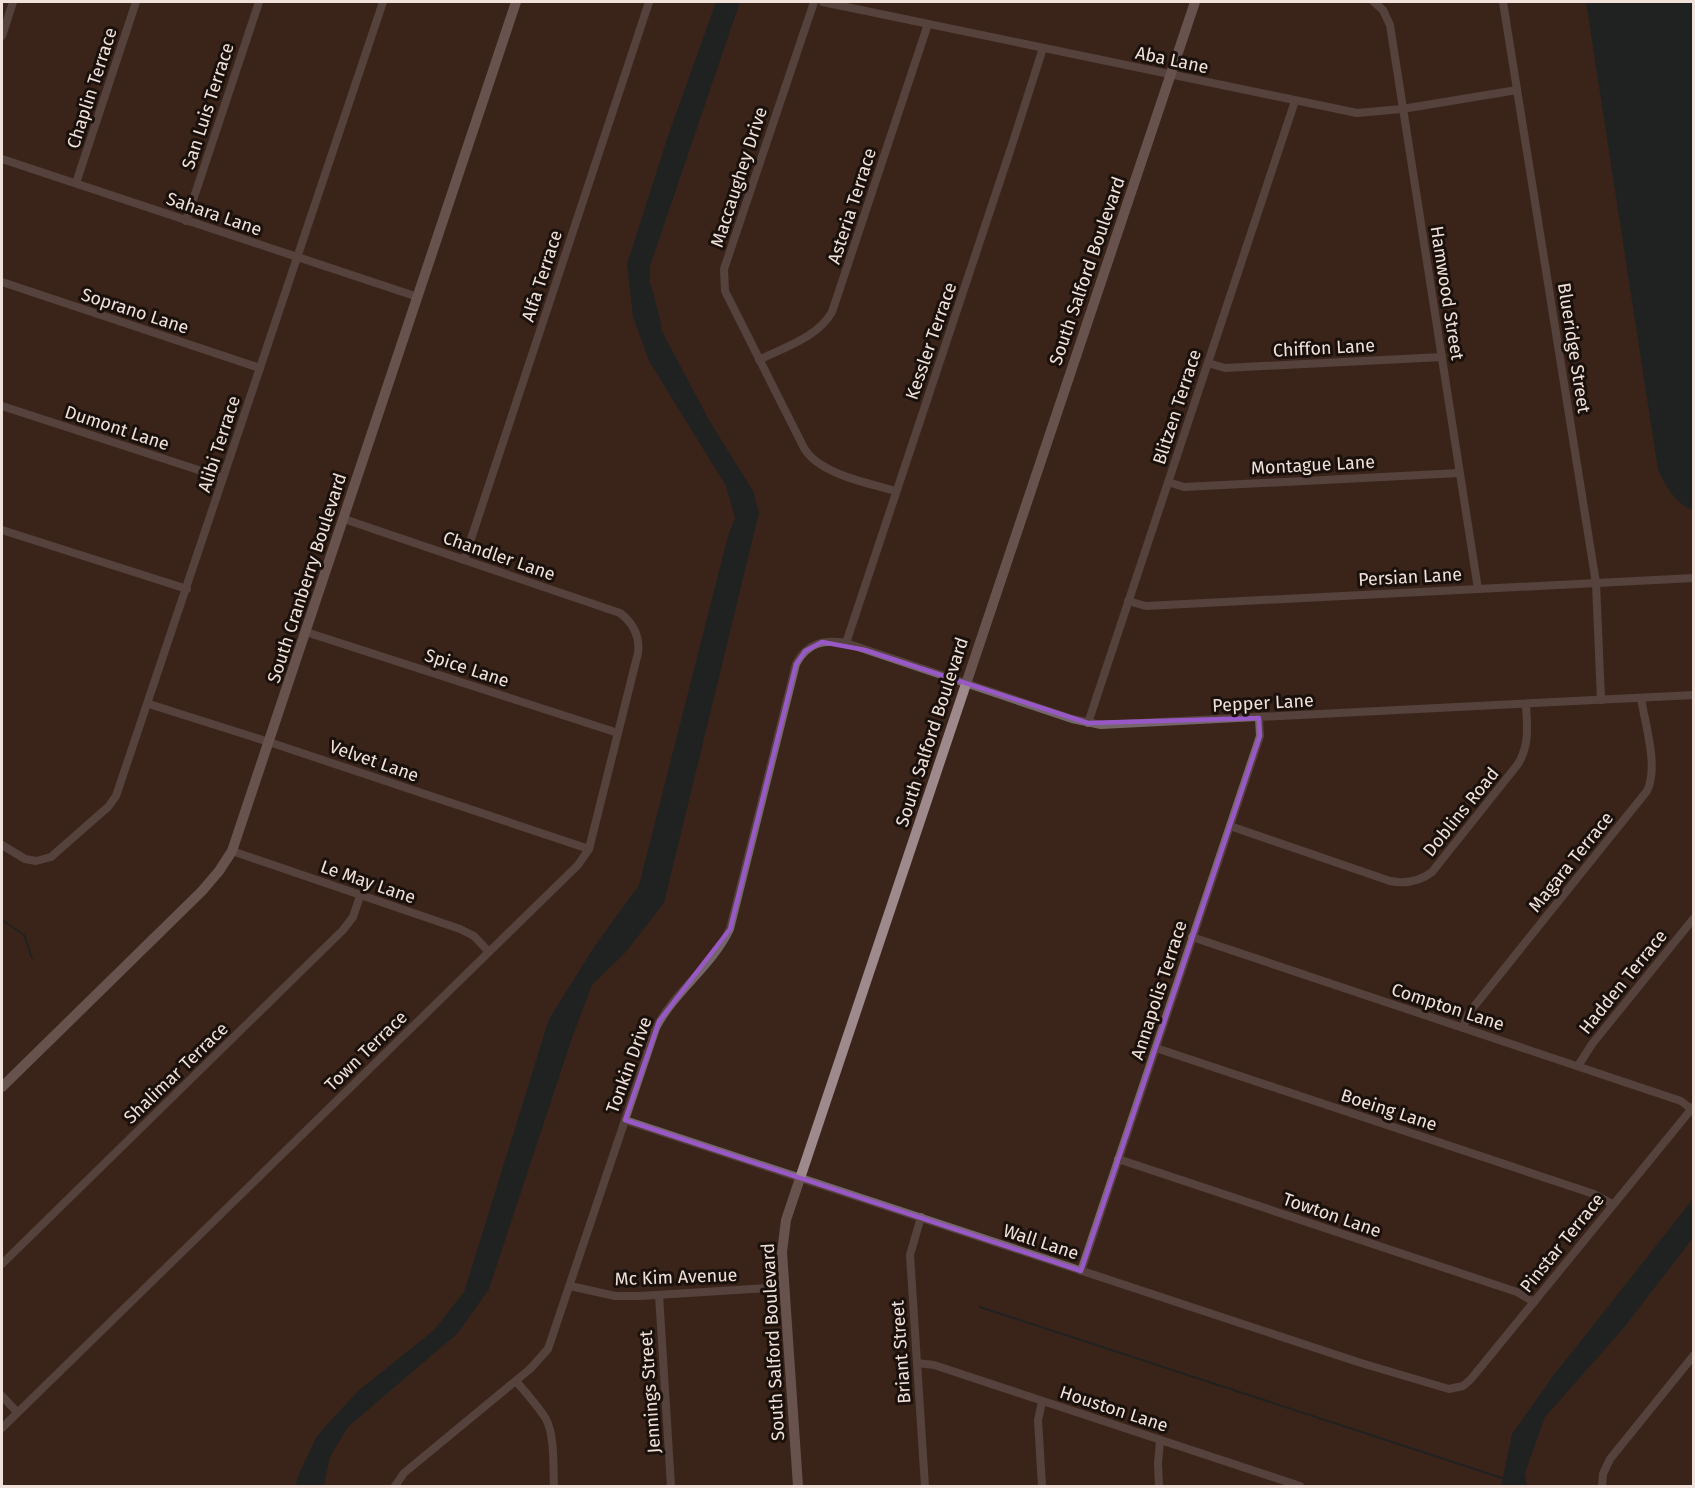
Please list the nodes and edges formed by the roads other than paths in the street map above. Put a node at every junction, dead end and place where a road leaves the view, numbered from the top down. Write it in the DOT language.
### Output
graph roads {
  1 [pos="13,2"];
  2 [pos="136,2"];
  3 [pos="259,2"];
  4 [pos="383,2"];
  5 [pos="516,2"];
  6 [pos="649,2"];
  7 [pos="814,2"];
  8 [pos="823,2"];
  9 [pos="1195,2"];
  10 [pos="1503,2"];
  11 [pos="1376,3"];
  12 [pos="928,24"];
  13 [pos="2,36"];
  14 [pos="1043,48"];
  15 [pos="1170,74"];
  16 [pos="1517,90"];
  17 [pos="1295,101"];
  18 [pos="1402,109"];
  19 [pos="2,159"];
  20 [pos="76,183"];
  21 [pos="186,220"];
  22 [pos="297,258"];
  23 [pos="2,282"];
  24 [pos="418,297"];
  25 [pos="1442,357"];
  26 [pos="759,360"];
  27 [pos="1208,363"];
  28 [pos="260,368"];
  29 [pos="2,406"];
  30 [pos="1460,473"];
  31 [pos="223,478"];
  32 [pos="1168,482"];
  33 [pos="896,490"];
  34 [pos="344,519"];
  35 [pos="2,530"];
  36 [pos="464,560"];
  37 [pos="1694,578"];
  38 [pos="1596,583"];
  39 [pos="187,589"];
  40 [pos="1478,589"];
  41 [pos="1128,601"];
  42 [pos="306,632"];
  43 [pos="636,632"];
  44 [pos="846,643"];
  45 [pos="965,683"];
  46 [pos="1694,695"];
  47 [pos="1641,698"];
  48 [pos="1601,700"];
  49 [pos="149,704"];
  50 [pos="1526,705"];
  51 [pos="1259,718"];
  52 [pos="1088,723"];
  53 [pos="618,734"];
  54 [pos="269,742"];
  55 [pos="1230,826"];
  56 [pos="2,844"];
  57 [pos="589,849"];
  58 [pos="232,851"];
  59 [pos="360,896"];
  60 [pos="1694,918"];
  61 [pos="1192,938"];
  62 [pos="489,952"];
  63 [pos="1463,1028"];
  64 [pos="1156,1048"];
  65 [pos="1578,1066"];
  66 [pos="2,1087"];
  67 [pos="1692,1108"];
  68 [pos="625,1120"];
  69 [pos="1118,1159"];
  70 [pos="802,1177"];
  71 [pos="1612,1204"];
  72 [pos="921,1217"];
  73 [pos="2,1264"];
  74 [pos="1081,1271"];
  75 [pos="570,1286"];
  76 [pos="784,1287"];
  77 [pos="659,1295"];
  78 [pos="1534,1302"];
  79 [pos="1694,1355"];
  80 [pos="918,1363"];
  81 [pos="516,1381"];
  82 [pos="1449,1389"];
  83 [pos="2,1396"];
  84 [pos="1042,1402"];
  85 [pos="17,1412"];
  86 [pos="2,1428"];
  87 [pos="1160,1441"];
  88 [pos="1279,1483"];
  89 [pos="395,1486"];
  90 [pos="554,1486"];
  91 [pos="671,1486"];
  92 [pos="798,1486"];
  93 [pos="925,1486"];
  94 [pos="1042,1486"];
  95 [pos="1159,1486"];
  96 [pos="1300,1486"];
  97 [pos="1602,1486"];
  1 -- 13 [label="street"];
  2 -- 20 [label="street, Chaplin Terrace"];
  3 -- 21 [label="street, San Luis Terrace"];
  4 -- 22 [label="street, Alibi Terrace"];
  5 -- 24 [label="street, South Cranberry Boulevard"];
  6 -- 36 [label="street, Alfa Terrace"];
  7 -- 26 [label="street, Maccaughey Drive"];
  8 -- 12 [label="street, Aba Lane"];
  9 -- 15 [label="street, South Salford Boulevard"];
  10 -- 16 [label="street, Blueridge Street"];
  11 -- 18 [label="street, Hamwood Street"];
  12 -- 14 [label="street, Aba Lane"];
  12 -- 26 [label="street, Asteria Terrace"];
  14 -- 15 [label="street, Aba Lane"];
  14 -- 33 [label="street, Kessler Terrace"];
  15 -- 17 [label="street, Aba Lane"];
  15 -- 45 [label="street, South Salford Boulevard"];
  16 -- 18 [label="street, Aba Lane"];
  16 -- 38 [label="street, Blueridge Street"];
  17 -- 18 [label="street, Aba Lane"];
  17 -- 27 [label="street, Blitzen Terrace"];
  18 -- 25 [label="street, Hamwood Street"];
  19 -- 20 [label="street, Sahara Lane"];
  20 -- 21 [label="street, Sahara Lane"];
  21 -- 22 [label="street, Sahara Lane"];
  22 -- 24 [label="street, Sahara Lane"];
  22 -- 28 [label="street, Alibi Terrace"];
  23 -- 28 [label="street, Soprano Lane"];
  24 -- 34 [label="street, South Cranberry Boulevard"];
  25 -- 27 [label="street, Chiffon Lane"];
  25 -- 30 [label="street, Hamwood Street"];
  26 -- 33 [label="street, Maccaughey Drive"];
  27 -- 32 [label="street, Blitzen Terrace"];
  28 -- 31 [label="street, Alibi Terrace"];
  29 -- 31 [label="street, Dumont Lane"];
  30 -- 32 [label="street, Montague Lane"];
  30 -- 40 [label="street, Hamwood Street"];
  31 -- 39 [label="street, Alibi Terrace"];
  32 -- 41 [label="street, Blitzen Terrace"];
  33 -- 44 [label="street, Kessler Terrace"];
  34 -- 36 [label="street, Chandler Lane"];
  34 -- 42 [label="street, South Cranberry Boulevard"];
  35 -- 39 [label="street"];
  36 -- 43 [label="street, Chandler Lane"];
  37 -- 38 [label="street, Persian Lane"];
  38 -- 40 [label="street, Persian Lane"];
  38 -- 48 [label="street, Blueridge Street"];
  39 -- 49 [label="street, Alibi Terrace"];
  40 -- 41 [label="street, Persian Lane"];
  41 -- 52 [label="street, Blitzen Terrace"];
  42 -- 53 [label="street, Spice Lane"];
  42 -- 54 [label="street, South Cranberry Boulevard"];
  43 -- 53 [label="street, Town Terrace"];
  44 -- 45 [label="street, Pepper Lane"];
  44 -- 68 [label="street, Tonkin Drive"];
  45 -- 52 [label="street, Pepper Lane"];
  45 -- 70 [label="street, South Salford Boulevard"];
  46 -- 47 [label="street, Pepper Lane"];
  47 -- 48 [label="street, Pepper Lane"];
  47 -- 63 [label="street, Magara Terrace"];
  48 -- 50 [label="street, Pepper Lane"];
  49 -- 54 [label="street, Velvet Lane"];
  49 -- 56 [label="street, Alibi Terrace"];
  50 -- 51 [label="street, Pepper Lane"];
  50 -- 55 [label="street, Doblins Road"];
  51 -- 52 [label="street, Pepper Lane"];
  51 -- 55 [label="street, Annapolis Terrace"];
  53 -- 57 [label="street, Town Terrace"];
  54 -- 57 [label="street, Velvet Lane"];
  54 -- 58 [label="street, South Cranberry Boulevard"];
  55 -- 61 [label="street, Annapolis Terrace"];
  57 -- 62 [label="street, Town Terrace"];
  58 -- 59 [label="street, Le May Lane"];
  58 -- 66 [label="street, South Cranberry Boulevard"];
  59 -- 62 [label="street, Le May Lane"];
  59 -- 73 [label="street, Shalimar Terrace"];
  60 -- 65 [label="street, Hadden Terrace"];
  61 -- 63 [label="street, Compton Lane"];
  61 -- 64 [label="street, Annapolis Terrace"];
  62 -- 85 [label="street, Town Terrace"];
  63 -- 65 [label="street, Compton Lane"];
  64 -- 69 [label="street, Annapolis Terrace"];
  64 -- 71 [label="street, Boeing Lane"];
  65 -- 67 [label="street, Compton Lane"];
  67 -- 71 [label="street, Pinstar Terrace"];
  68 -- 70 [label="street, Wall Lane"];
  68 -- 75 [label="street, Tonkin Drive"];
  69 -- 74 [label="street, Annapolis Terrace"];
  69 -- 78 [label="street, Towton Lane"];
  70 -- 72 [label="street, Wall Lane"];
  70 -- 76 [label="street, South Salford Boulevard"];
  71 -- 78 [label="street, Pinstar Terrace"];
  72 -- 74 [label="street, Wall Lane"];
  72 -- 80 [label="street, Briant Street"];
  74 -- 82 [label="street, Wall Lane"];
  75 -- 77 [label="street, Mc Kim Avenue"];
  75 -- 81 [label="street, Tonkin Drive"];
  76 -- 77 [label="street, Mc Kim Avenue"];
  76 -- 92 [label="street, South Salford Boulevard"];
  77 -- 91 [label="street, Jennings Street"];
  78 -- 82 [label="street, Pinstar Terrace"];
  79 -- 97 [label="street"];
  80 -- 84 [label="street, Houston Lane"];
  80 -- 93 [label="street, Briant Street"];
  81 -- 89 [label="street, Tonkin Drive"];
  81 -- 90 [label="street"];
  83 -- 85 [label="street"];
  84 -- 87 [label="street, Houston Lane"];
  84 -- 94 [label="street"];
  85 -- 86 [label="street, Town Terrace"];
  87 -- 88 [label="street, Houston Lane"];
  87 -- 95 [label="street"];
  88 -- 96 [label="street, Houston Lane"];
}
